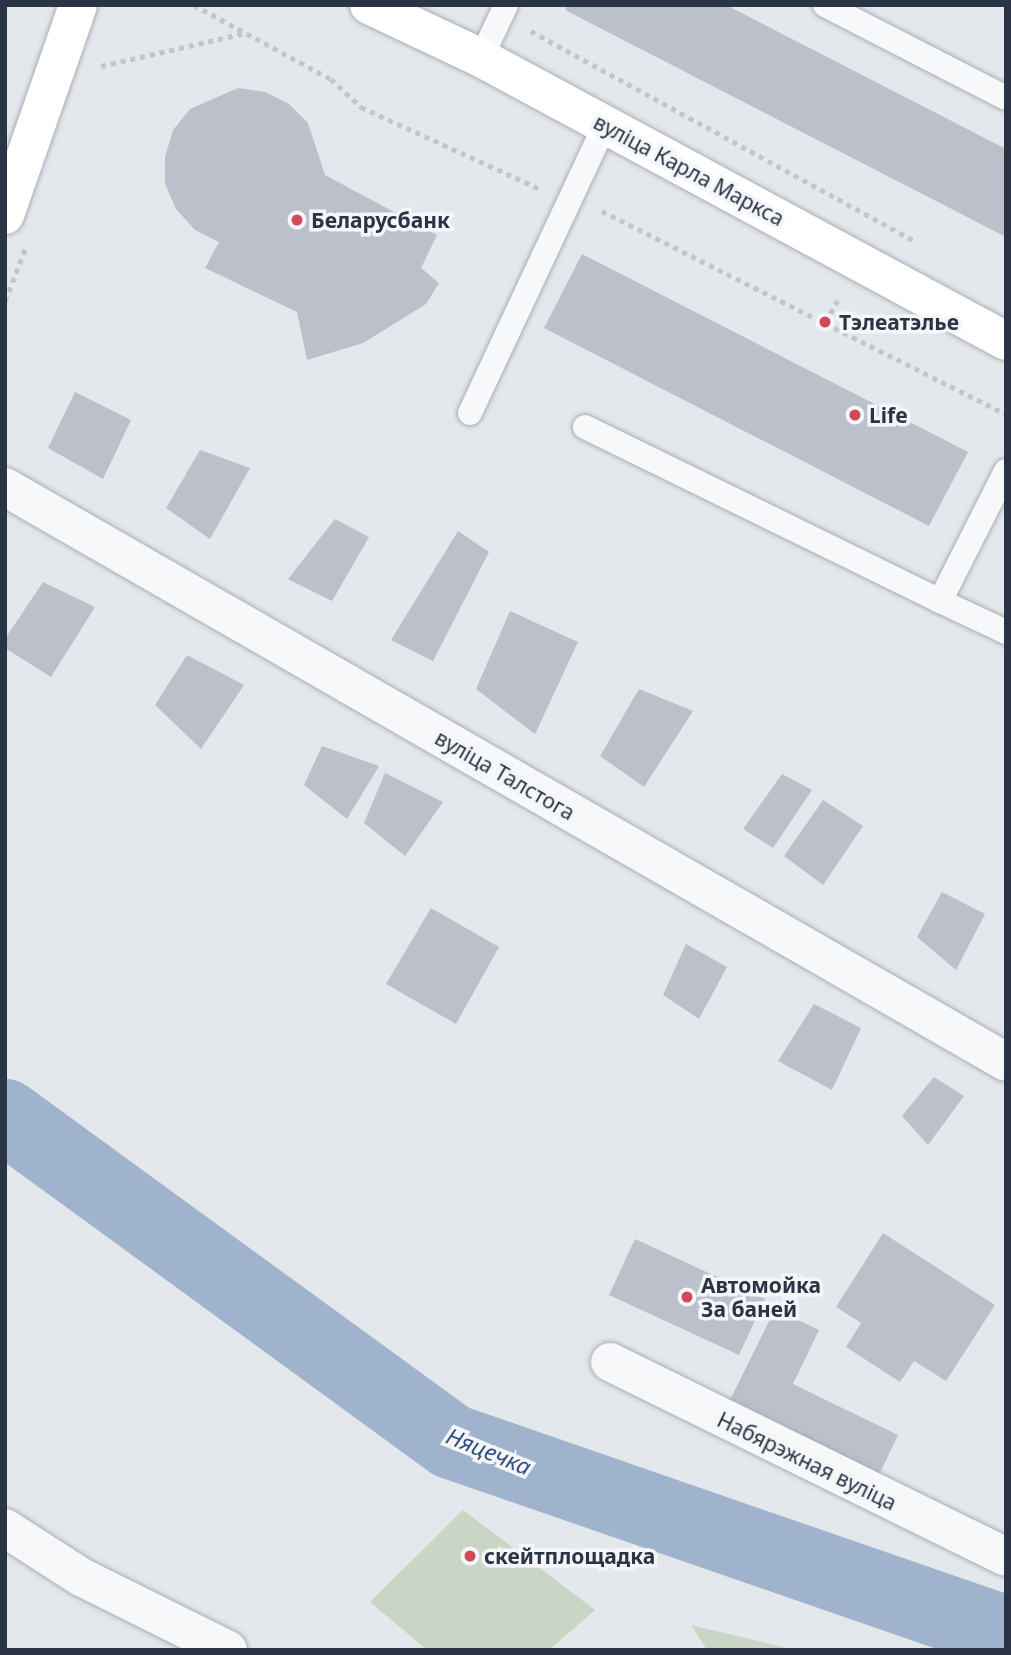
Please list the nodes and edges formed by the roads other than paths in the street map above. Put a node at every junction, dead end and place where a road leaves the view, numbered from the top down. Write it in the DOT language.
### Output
graph roads {
  1 [pos="78,5"];
  2 [pos="369,5"];
  3 [pos="825,5"];
  4 [pos="504,11"];
  5 [pos="481,58"];
  6 [pos="1006,98"];
  7 [pos="605,125"];
  8 [pos="5,215"];
  9 [pos="1006,341"];
  10 [pos="470,413"];
  11 [pos="586,427"];
  12 [pos="1006,471"];
  13 [pos="5,487"];
  14 [pos="940,601"];
  15 [pos="1006,632"];
  16 [pos="1006,1062"];
  17 [pos="610,1362"];
  18 [pos="5,1528"];
  19 [pos="1006,1557"];
  20 [pos="228,1650"];
  1 -- 8 [label="main road"];
  2 -- 5 [label="main road, вуліца Карла Маркса"];
  3 -- 6 [label="lane"];
  4 -- 5 [label="lane"];
  5 -- 7 [label="main road, вуліца Карла Маркса"];
  7 -- 9 [label="main road, вуліца Карла Маркса"];
  7 -- 10 [label="lane"];
  11 -- 14 [label="lane"];
  12 -- 14 [label="lane"];
  13 -- 16 [label="street, вуліца Талстога"];
  14 -- 15 [label="lane"];
  17 -- 19 [label="street, Набярэжная вуліца"];
  18 -- 20 [label="street"];
}
